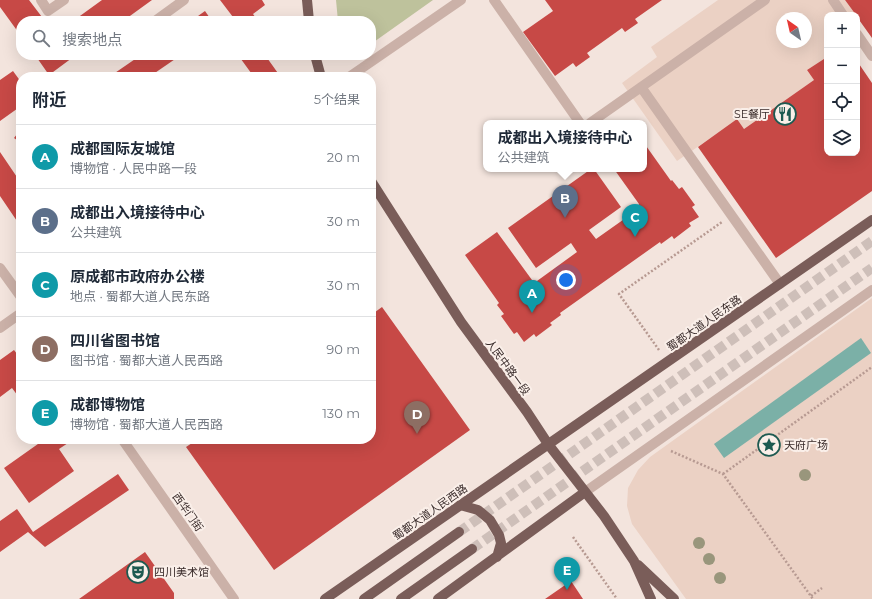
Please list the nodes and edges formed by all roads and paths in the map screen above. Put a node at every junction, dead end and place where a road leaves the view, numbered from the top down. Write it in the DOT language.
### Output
graph roads {
  1 [pos="41,0"];
  2 [pos="64,0"];
  3 [pos="184,0"];
  4 [pos="307,0"];
  5 [pos="461,0"];
  6 [pos="494,0"];
  7 [pos="765,0"];
  8 [pos="832,0"];
  9 [pos="841,12"];
  10 [pos="162,16"];
  11 [pos="309,16"];
  12 [pos="860,38"];
  13 [pos="872,56"];
  14 [pos="376,58"];
  15 [pos="316,60"];
  16 [pos="374,60"];
  17 [pos="320,72"];
  18 [pos="356,72"];
  19 [pos="641,87"];
  20 [pos="578,120"];
  21 [pos="594,120"];
  22 [pos="376,189"];
  23 [pos="732,215"];
  24 [pos="872,220"];
  25 [pos="0,268"];
  26 [pos="780,284"];
  27 [pos="16,290"];
  28 [pos="872,290"];
  29 [pos="16,317"];
  30 [pos="0,328"];
  31 [pos="659,350"];
  32 [pos="872,367"];
  33 [pos="126,444"];
  34 [pos="548,444"];
  35 [pos="671,451"];
  36 [pos="723,474"];
  37 [pos="585,492"];
  38 [pos="460,505"];
  39 [pos="459,532"];
  40 [pos="573,537"];
  41 [pos="472,549"];
  42 [pos="497,557"];
  43 [pos="634,561"];
  44 [pos="822,588"];
  45 [pos="812,598"];
  46 [pos="234,599"];
  47 [pos="325,599"];
  48 [pos="364,599"];
  49 [pos="401,599"];
  50 [pos="438,599"];
  51 [pos="617,599"];
  52 [pos="651,599"];
  53 [pos="674,599"];
  1 -- 2 [label="street"];
  3 -- 10 [label="street"];
  4 -- 11 [label="main road"];
  5 -- 14 [label="street"];
  6 -- 20 [label="street"];
  7 -- 19 [label="street"];
  8 -- 9 [label="street"];
  12 -- 13 [label="street"];
  15 -- 17 [label="main road"];
  16 -- 18 [label="street"];
  19 -- 21 [label="street"];
  19 -- 23 [label="street"];
  22 -- 34 [label="main road, 人民中路一段"];
  23 -- 26 [label="street"];
  23 -- 31 [label="path"];
  24 -- 26 [label="main road, 蜀都大道人民东路"];
  25 -- 27 [label="street"];
  26 -- 34 [label="main road, 蜀都大道人民东路"];
  28 -- 37 [label="street"];
  29 -- 30 [label="street"];
  32 -- 36 [label="path"];
  33 -- 46 [label="street, 西华门街"];
  34 -- 37 [label="main road, 人民中路一段"];
  34 -- 38 [label="main road, 蜀都大道人民西路"];
  35 -- 36 [label="path"];
  36 -- 45 [label="path"];
  37 -- 42 [label="main road"];
  37 -- 43 [label="main road, 人民中路一段"];
  38 -- 42 [label="main road"];
  38 -- 47 [label="main road, 蜀都大道人民西路"];
  39 -- 48 [label="main road"];
  40 -- 51 [label="path"];
  41 -- 49 [label="main road"];
  42 -- 50 [label="main road"];
  43 -- 52 [label="main road, 人民中路一段"];
  43 -- 53 [label="main road, 人民中路一段"];
  44 -- 45 [label="path"];
}
